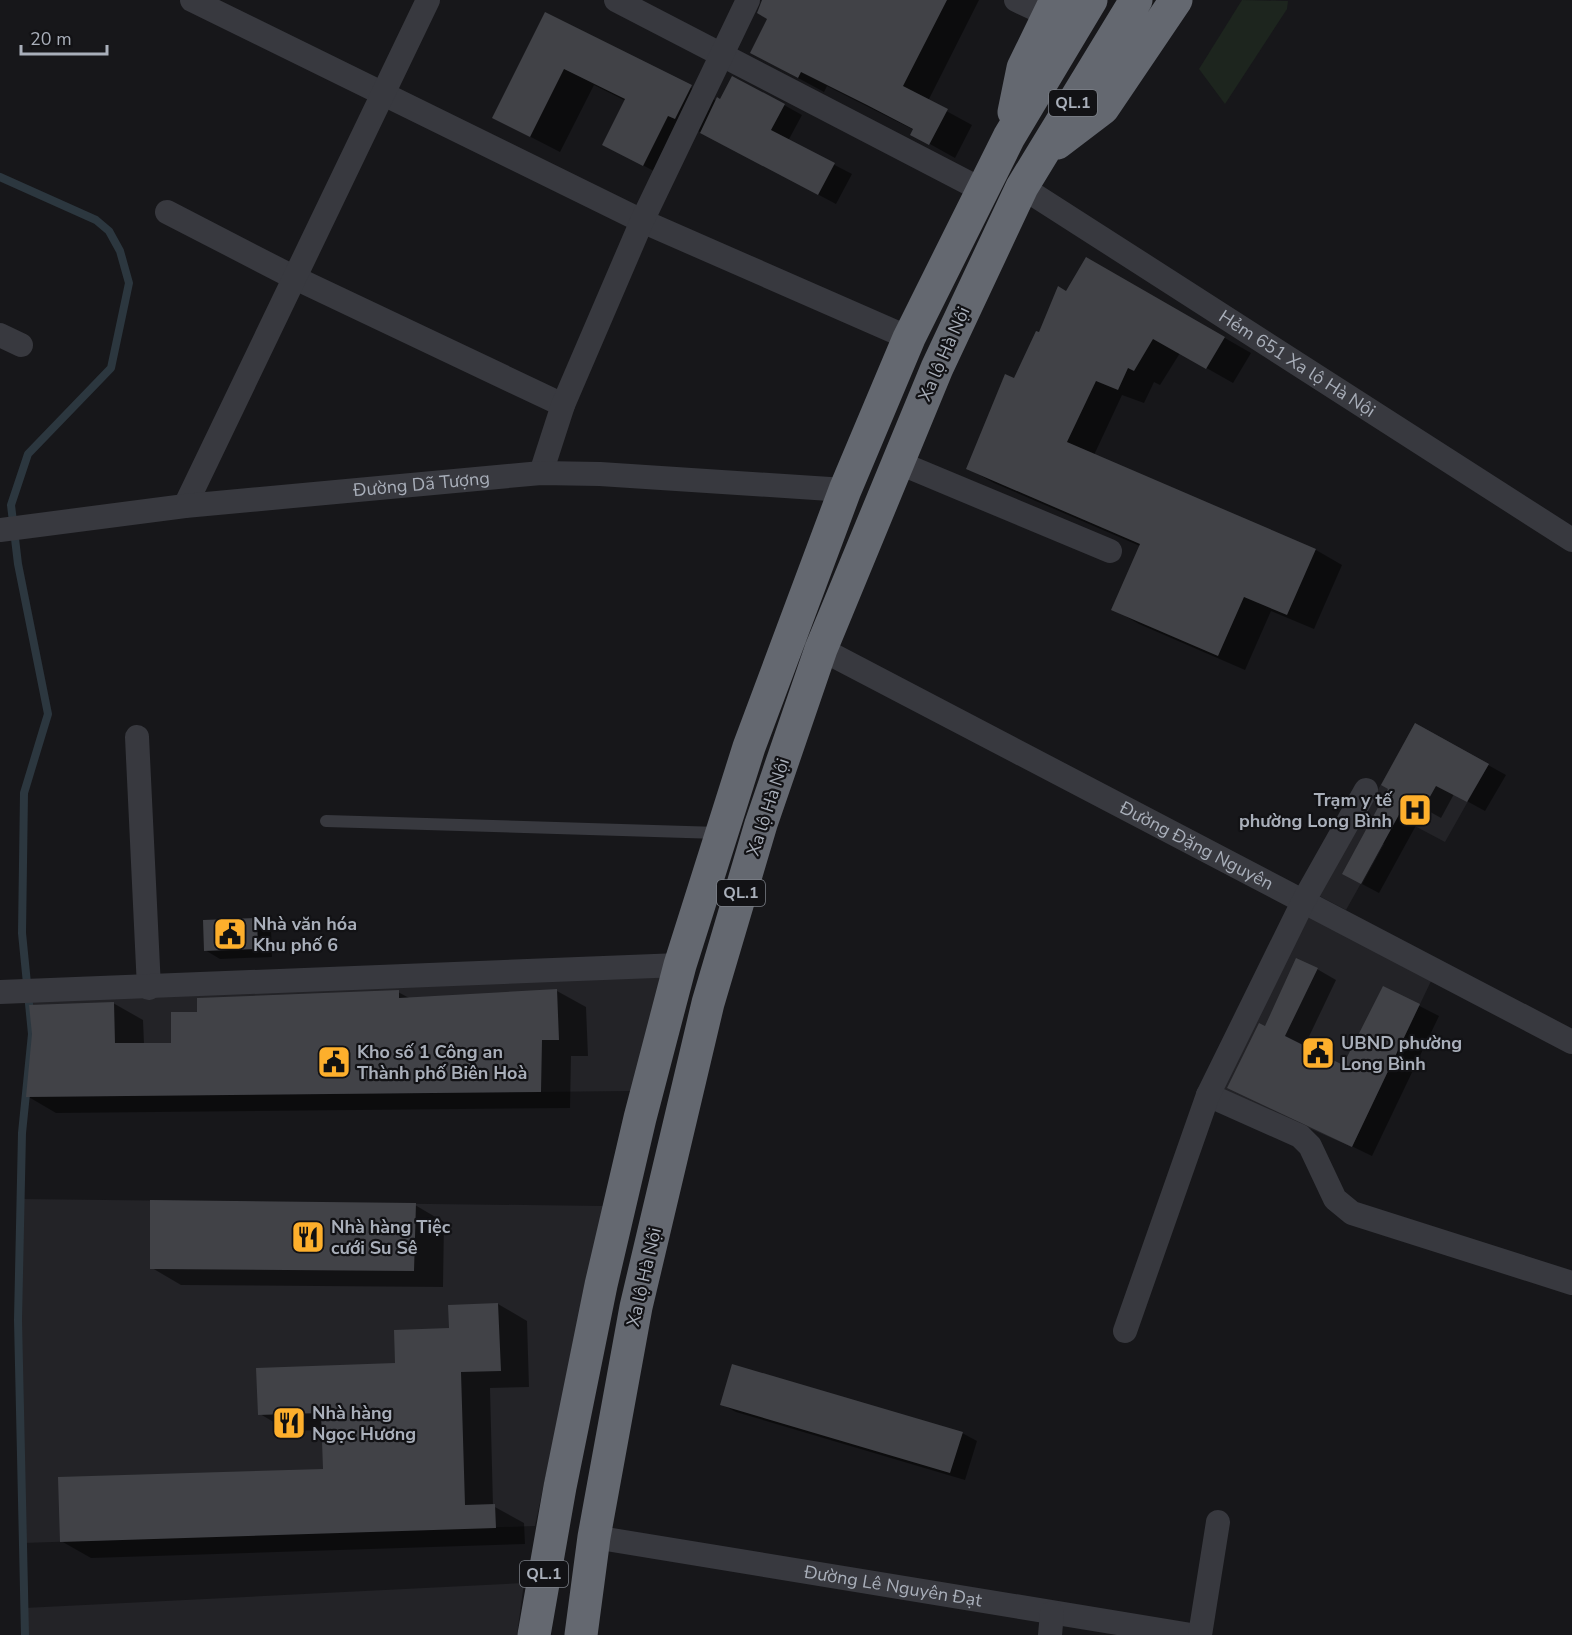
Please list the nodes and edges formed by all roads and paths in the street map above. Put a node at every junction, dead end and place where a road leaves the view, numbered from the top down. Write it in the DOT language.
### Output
graph roads {
  1 [pos="192,0"];
  2 [pos="428,0"];
  3 [pos="616,0"];
  4 [pos="748,0"];
  5 [pos="1016,0"];
  6 [pos="1091,0"];
  7 [pos="1136,0"];
  8 [pos="1176,0"];
  9 [pos="1052,8"];
  10 [pos="721,53"];
  11 [pos="381,95"];
  12 [pos="1009,137"];
  13 [pos="1044,153"];
  14 [pos="1022,188"];
  15 [pos="982,190"];
  16 [pos="167,212"];
  17 [pos="642,221"];
  18 [pos="293,277"];
  19 [pos="909,338"];
  20 [pos="563,405"];
  21 [pos="897,462"];
  22 [pos="541,473"];
  23 [pos="845,490"];
  24 [pos="185,506"];
  25 [pos="0,530"];
  26 [pos="1572,540"];
  27 [pos="1110,551"];
  28 [pos="821,649"];
  29 [pos="137,737"];
  30 [pos="1366,790"];
  31 [pos="326,821"];
  32 [pos="720,833"];
  33 [pos="1304,900"];
  34 [pos="680,965"];
  35 [pos="149,988"];
  36 [pos="0,992"];
  37 [pos="1572,1042"];
  38 [pos="1208,1095"];
  39 [pos="1572,1283"];
  40 [pos="1125,1331"];
  41 [pos="1218,1522"];
  42 [pos="594,1537"];
  43 [pos="1051,1624"];
  44 [pos="1162,1633"];
  45 [pos="534,1635"];
  46 [pos="581,1635"];
  47 [pos="1191,1635"];
  48 [pos="1200,1635"];
  1 -- 11 [label="street"];
  2 -- 11 [label="street"];
  3 -- 10 [label="street"];
  4 -- 10 [label="street"];
  5 -- 9 [label="street"];
  6 -- 12 [label="highway, QL.1"];
  7 -- 13 [label="highway, QL.1"];
  8 -- 13 [label="highway"];
  9 -- 12 [label="highway"];
  10 -- 15 [label="street"];
  10 -- 17 [label="street"];
  11 -- 17 [label="street"];
  11 -- 18 [label="street"];
  12 -- 15 [label="highway"];
  13 -- 14 [label="highway, Xa lộ Hà Nội"];
  14 -- 21 [label="highway, Xa lộ Hà Nội / QL.1"];
  14 -- 26 [label="street, Hẻm 651 Xa lộ Hà Nội"];
  15 -- 19 [label="highway"];
  16 -- 18 [label="street"];
  17 -- 19 [label="street"];
  17 -- 20 [label="street"];
  18 -- 20 [label="street"];
  18 -- 24 [label="street"];
  19 -- 23 [label="highway"];
  20 -- 22 [label="street"];
  21 -- 27 [label="street"];
  21 -- 28 [label="highway, Xa lộ Hà Nội / QL.1"];
  22 -- 23 [label="street, Đường Dã Tượng"];
  22 -- 24 [label="street, Đường Dã Tượng"];
  23 -- 32 [label="highway"];
  24 -- 25 [label="street, Đường Dã Tượng"];
  28 -- 33 [label="street, Đường Đặng Nguyên"];
  28 -- 42 [label="highway, Xa lộ Hà Nội / QL.1"];
  29 -- 35 [label="street"];
  30 -- 33 [label="street"];
  31 -- 32 [label="lane"];
  32 -- 34 [label="highway"];
  33 -- 37 [label="street, Đường Đặng Nguyên"];
  33 -- 38 [label="street"];
  34 -- 35 [label="street"];
  34 -- 45 [label="highway, QL.1"];
  35 -- 36 [label="street"];
  38 -- 39 [label="street"];
  38 -- 40 [label="street"];
  41 -- 48 [label="street"];
  42 -- 43 [label="street, Đường Lê Nguyên Đạt"];
  42 -- 46 [label="highway, Xa lộ Hà Nội / QL.1"];
  43 -- 44 [label="street, Đường Lê Nguyên Đạt"];
  44 -- 47 [label="street, Đường Lê Nguyên Đạt"];
}
